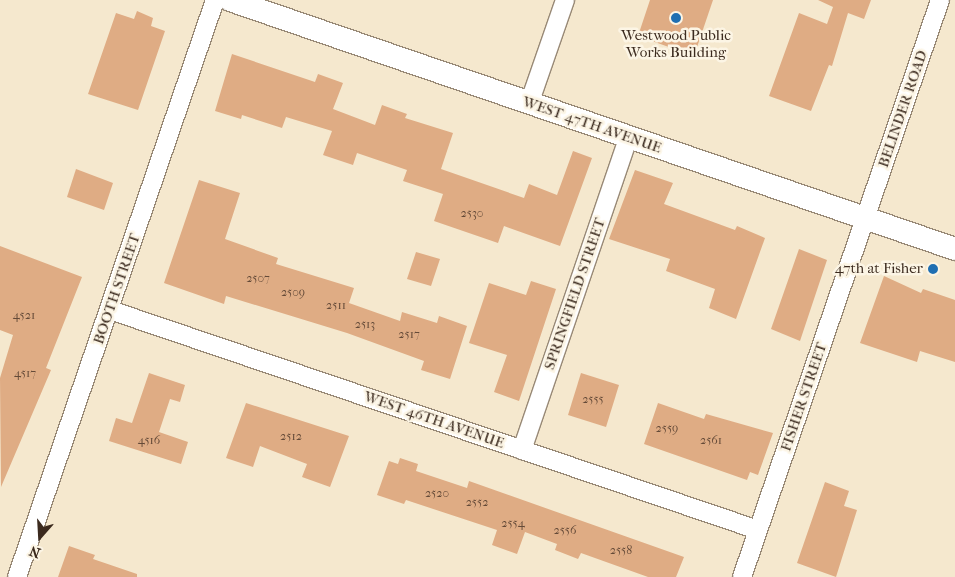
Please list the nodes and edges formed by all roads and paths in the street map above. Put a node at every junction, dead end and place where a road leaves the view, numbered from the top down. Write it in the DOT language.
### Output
graph roads {
  1 [pos="214,0"];
  2 [pos="230,0"];
  3 [pos="565,0"];
  4 [pos="940,0"];
  5 [pos="529,104"];
  6 [pos="628,138"];
  7 [pos="865,218"];
  8 [pos="955,249"];
  9 [pos="110,310"];
  10 [pos="522,450"];
  11 [pos="758,530"];
  12 [pos="17,577"];
  13 [pos="742,577"];
  1 -- 9 [label="street, BOOTH STREET"];
  2 -- 5 [label="street, WEST 47TH AVENUE"];
  3 -- 5 [label="street"];
  4 -- 7 [label="street, BELINDER ROAD"];
  5 -- 6 [label="street, WEST 47TH AVENUE"];
  6 -- 7 [label="street, WEST 47TH AVENUE"];
  6 -- 10 [label="street, SPRINGFIELD STREET"];
  7 -- 8 [label="street, WEST 47TH AVENUE"];
  7 -- 11 [label="street, FISHER STREET"];
  9 -- 10 [label="street, WEST 46TH AVENUE"];
  9 -- 12 [label="street, BOOTH STREET"];
  10 -- 11 [label="street, WEST 46TH AVENUE"];
  11 -- 13 [label="street, FISHER STREET"];
}
